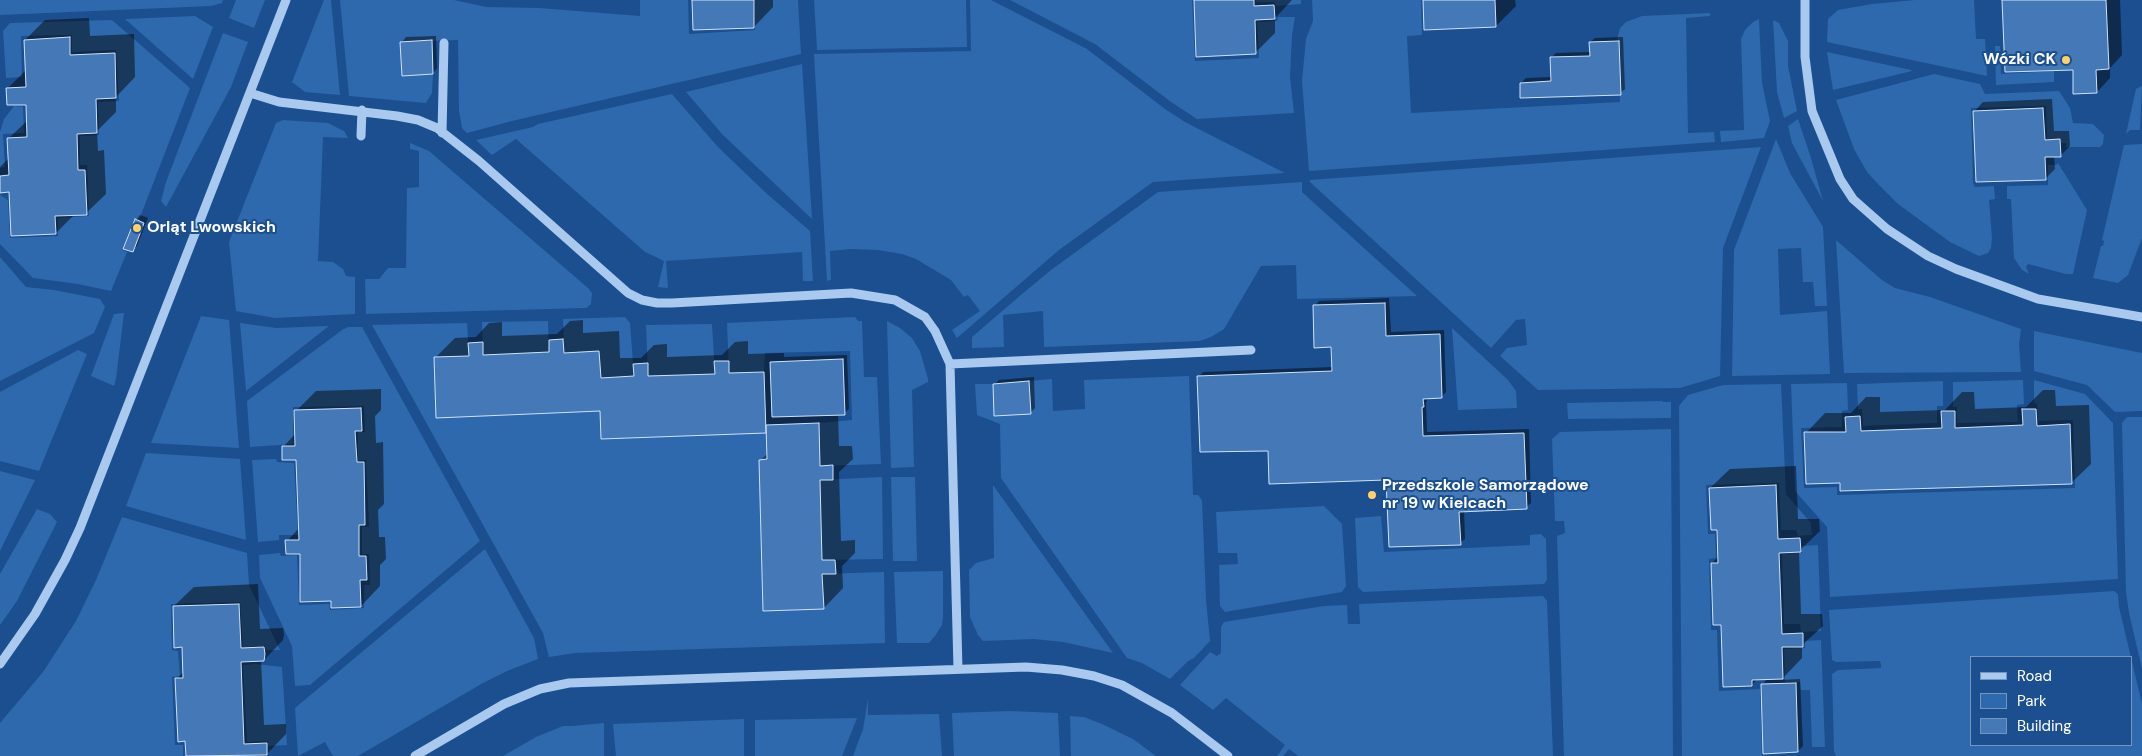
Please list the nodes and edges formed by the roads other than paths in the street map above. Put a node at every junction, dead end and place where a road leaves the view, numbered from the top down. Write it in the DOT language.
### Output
graph roads {
  1 [pos="286,0"];
  2 [pos="1805,0"];
  3 [pos="444,43"];
  4 [pos="250,93"];
  5 [pos="362,110"];
  6 [pos="442,133"];
  7 [pos="361,136"];
  8 [pos="2142,317"];
  9 [pos="1251,350"];
  10 [pos="950,364"];
  11 [pos="0,664"];
  12 [pos="958,669"];
  13 [pos="415,756"];
  14 [pos="1228,756"];
  1 -- 4 [label="street"];
  2 -- 8 [label="street"];
  3 -- 6 [label="street"];
  4 -- 5 [label="street"];
  4 -- 11 [label="street"];
  5 -- 6 [label="street"];
  5 -- 7 [label="street"];
  6 -- 10 [label="street"];
  9 -- 10 [label="street"];
  10 -- 12 [label="street"];
  12 -- 13 [label="street"];
  12 -- 14 [label="street"];
}
